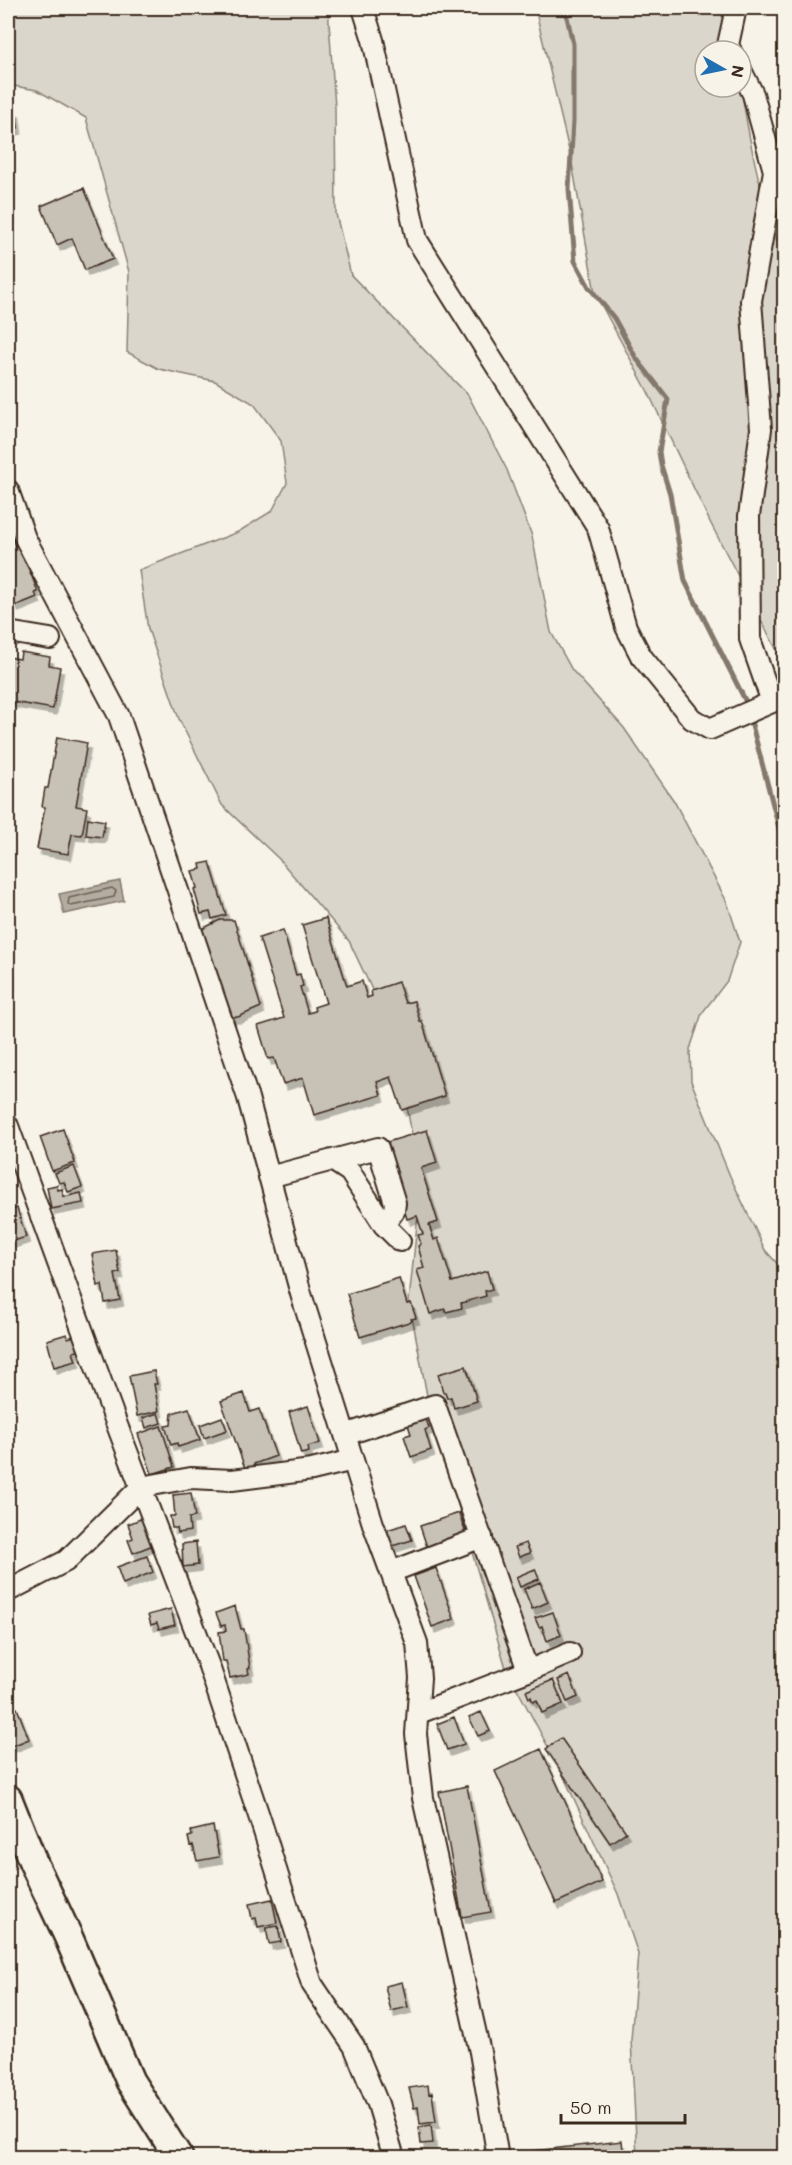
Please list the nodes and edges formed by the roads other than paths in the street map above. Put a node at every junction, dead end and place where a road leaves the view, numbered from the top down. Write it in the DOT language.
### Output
graph roads {
  1 [pos="363,8"];
  2 [pos="736,8"];
  3 [pos="729,39"];
  4 [pos="753,94"];
  5 [pos="8,490"];
  6 [pos="8,632"];
  7 [pos="50,639"];
  8 [pos="8,1126"];
  9 [pos="332,1160"];
  10 [pos="269,1177"];
  11 [pos="384,1225"];
  12 [pos="400,1241"];
  13 [pos="345,1434"];
  14 [pos="353,1460"];
  15 [pos="141,1486"];
  16 [pos="482,1537"];
  17 [pos="391,1572"];
  18 [pos="8,1592"];
  19 [pos="570,1653"];
  20 [pos="528,1671"];
  21 [pos="419,1713"];
  22 [pos="8,1799"];
  23 [pos="179,2157"];
  24 [pos="394,2157"];
  25 [pos="498,2157"];
  1 -- 4 [label="street"];
  2 -- 3 [label="street"];
  5 -- 10 [label="street"];
  6 -- 7 [label="street"];
  8 -- 15 [label="street"];
  9 -- 10 [label="street"];
  9 -- 11 [label="street"];
  9 -- 11 [label="street"];
  10 -- 13 [label="street"];
  11 -- 12 [label="street"];
  13 -- 14 [label="street"];
  13 -- 16 [label="street"];
  14 -- 15 [label="street"];
  14 -- 17 [label="street"];
  15 -- 18 [label="street"];
  15 -- 24 [label="street"];
  16 -- 17 [label="street"];
  16 -- 20 [label="street"];
  17 -- 21 [label="street"];
  19 -- 20 [label="street"];
  20 -- 21 [label="street"];
  21 -- 25 [label="street"];
  22 -- 23 [label="street"];
}
